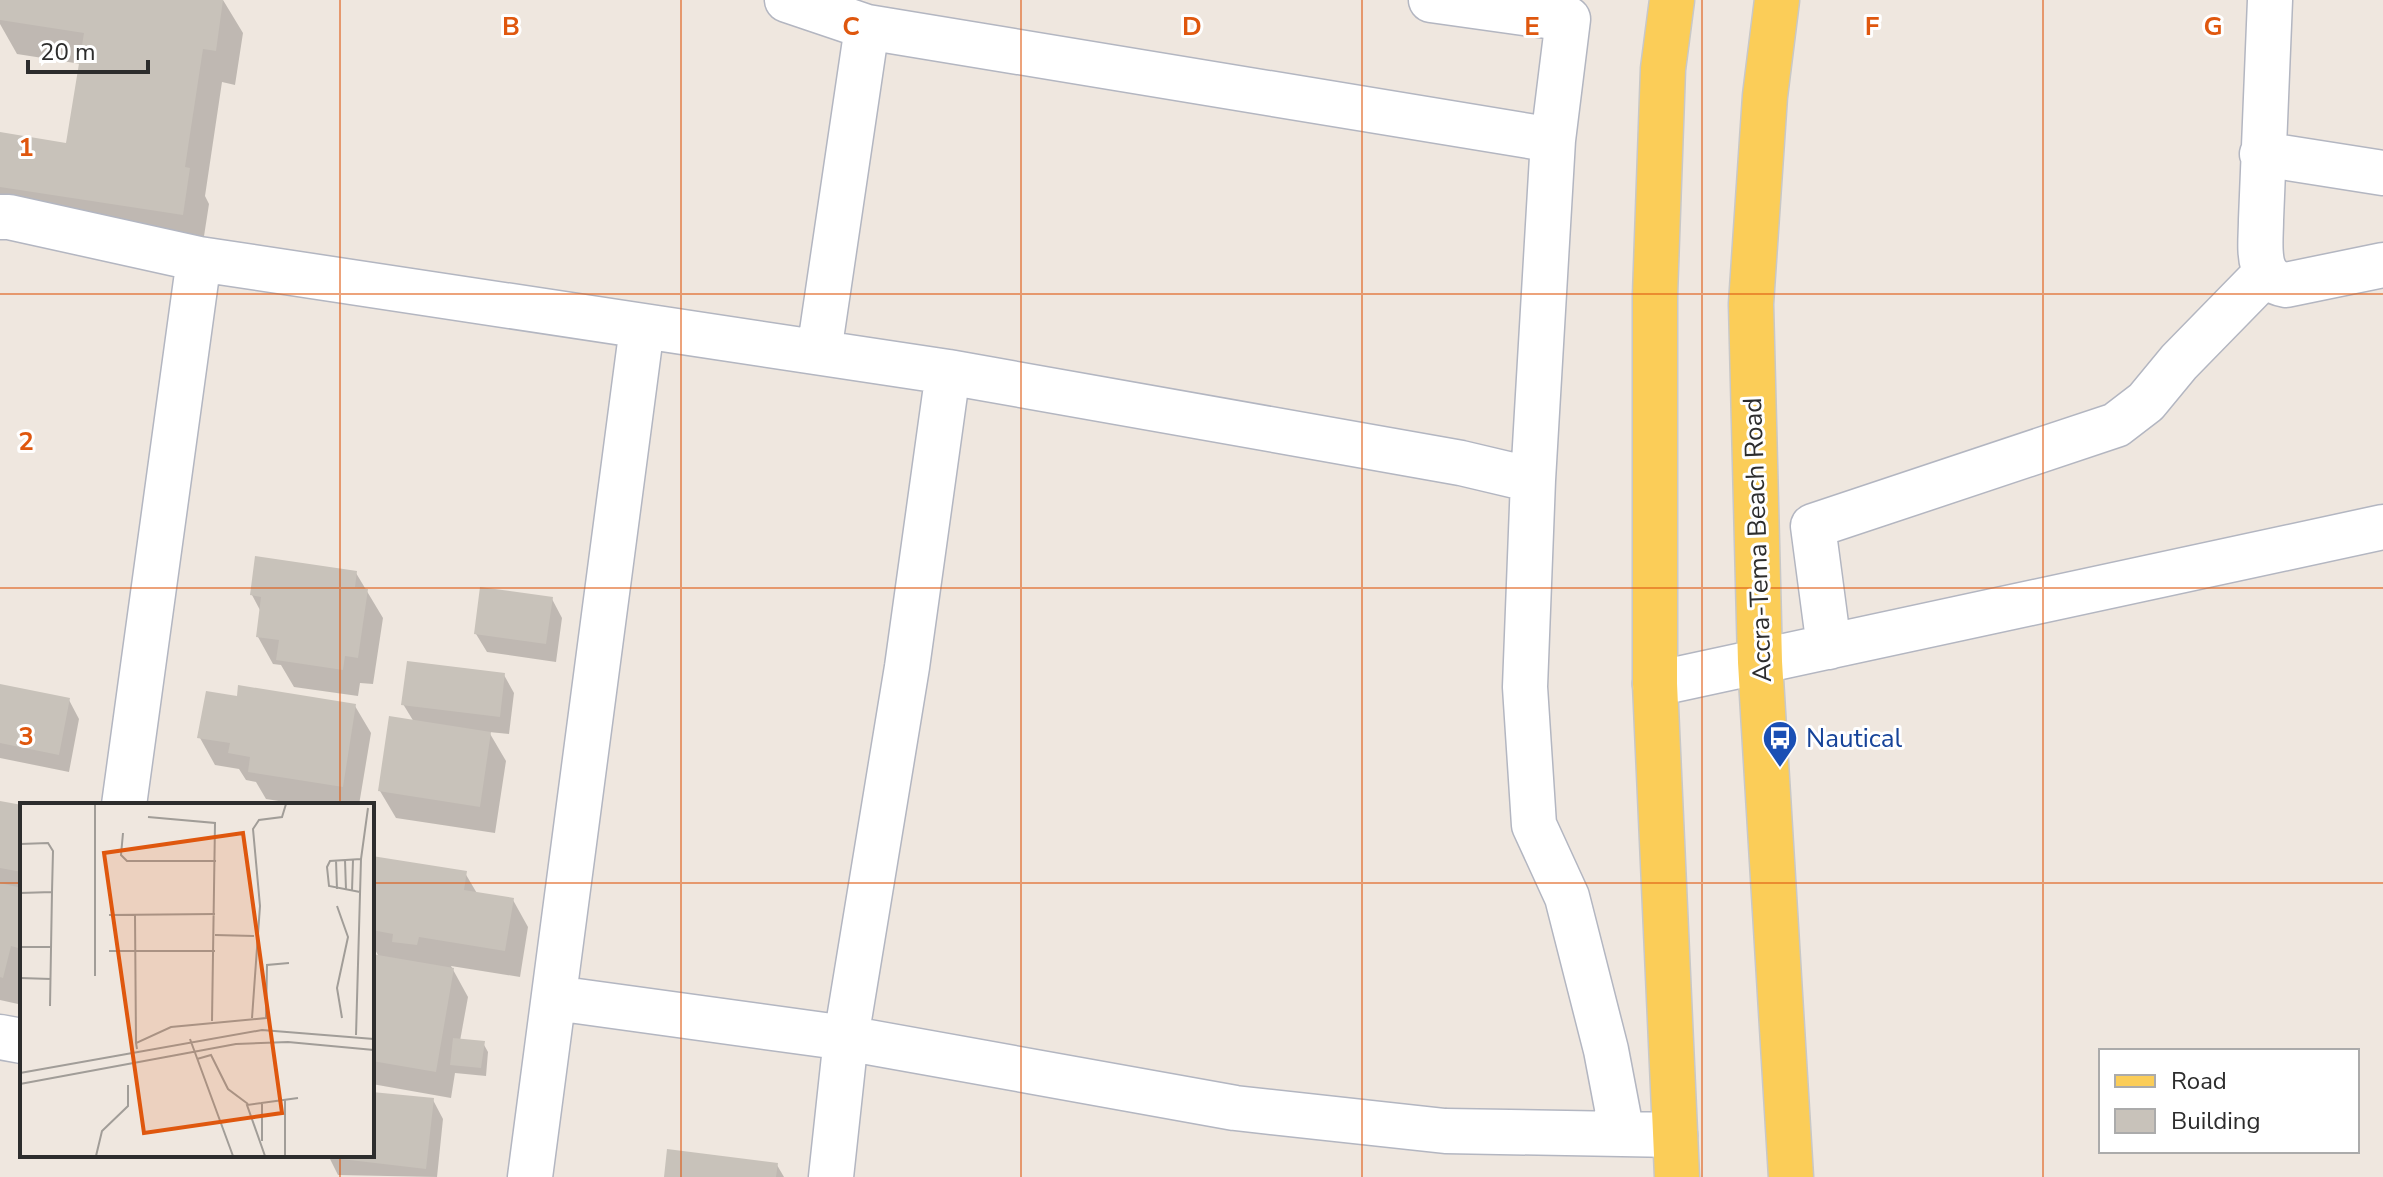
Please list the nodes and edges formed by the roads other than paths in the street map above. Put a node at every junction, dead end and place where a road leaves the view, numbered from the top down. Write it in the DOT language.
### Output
graph roads {
  1 [pos="787,0"];
  2 [pos="1431,0"];
  3 [pos="1672,0"];
  4 [pos="1777,0"];
  5 [pos="2270,0"];
  6 [pos="867,27"];
  7 [pos="1553,140"];
  8 [pos="2262,154"];
  9 [pos="2383,173"];
  10 [pos="0,217"];
  11 [pos="199,259"];
  12 [pos="2383,265"];
  13 [pos="2265,274"];
  14 [pos="642,327"];
  15 [pos="819,352"];
  16 [pos="948,372"];
  17 [pos="1533,480"];
  18 [pos="2383,527"];
  19 [pos="1829,647"];
  20 [pos="1760,662"];
  21 [pos="1655,684"];
  22 [pos="124,803"];
  23 [pos="555,998"];
  24 [pos="0,1037"];
  25 [pos="846,1038"];
  26 [pos="20,1041"];
  27 [pos="1622,1134"];
  28 [pos="1676,1156"];
  29 [pos="530,1177"];
  30 [pos="831,1177"];
  31 [pos="1791,1177"];
  1 -- 6 [label="street"];
  2 -- 7 [label="street"];
  3 -- 21 [label="main road"];
  4 -- 20 [label="main road, Accra-Tema Beach Road"];
  5 -- 8 [label="street"];
  6 -- 7 [label="street"];
  6 -- 15 [label="street"];
  7 -- 17 [label="street"];
  8 -- 9 [label="street"];
  8 -- 13 [label="street"];
  10 -- 11 [label="street"];
  11 -- 14 [label="street"];
  11 -- 22 [label="street"];
  12 -- 13 [label="street"];
  13 -- 19 [label="street"];
  14 -- 15 [label="street"];
  14 -- 23 [label="street"];
  15 -- 16 [label="street"];
  16 -- 17 [label="street"];
  16 -- 25 [label="street"];
  17 -- 27 [label="street"];
  18 -- 19 [label="street"];
  19 -- 20 [label="street"];
  20 -- 21 [label="street"];
  20 -- 31 [label="main road, Accra-Tema Beach Road"];
  21 -- 28 [label="main road"];
  23 -- 25 [label="street"];
  23 -- 29 [label="street"];
  24 -- 26 [label="street"];
  25 -- 27 [label="street"];
  25 -- 30 [label="street"];
  27 -- 28 [label="street"];
}
